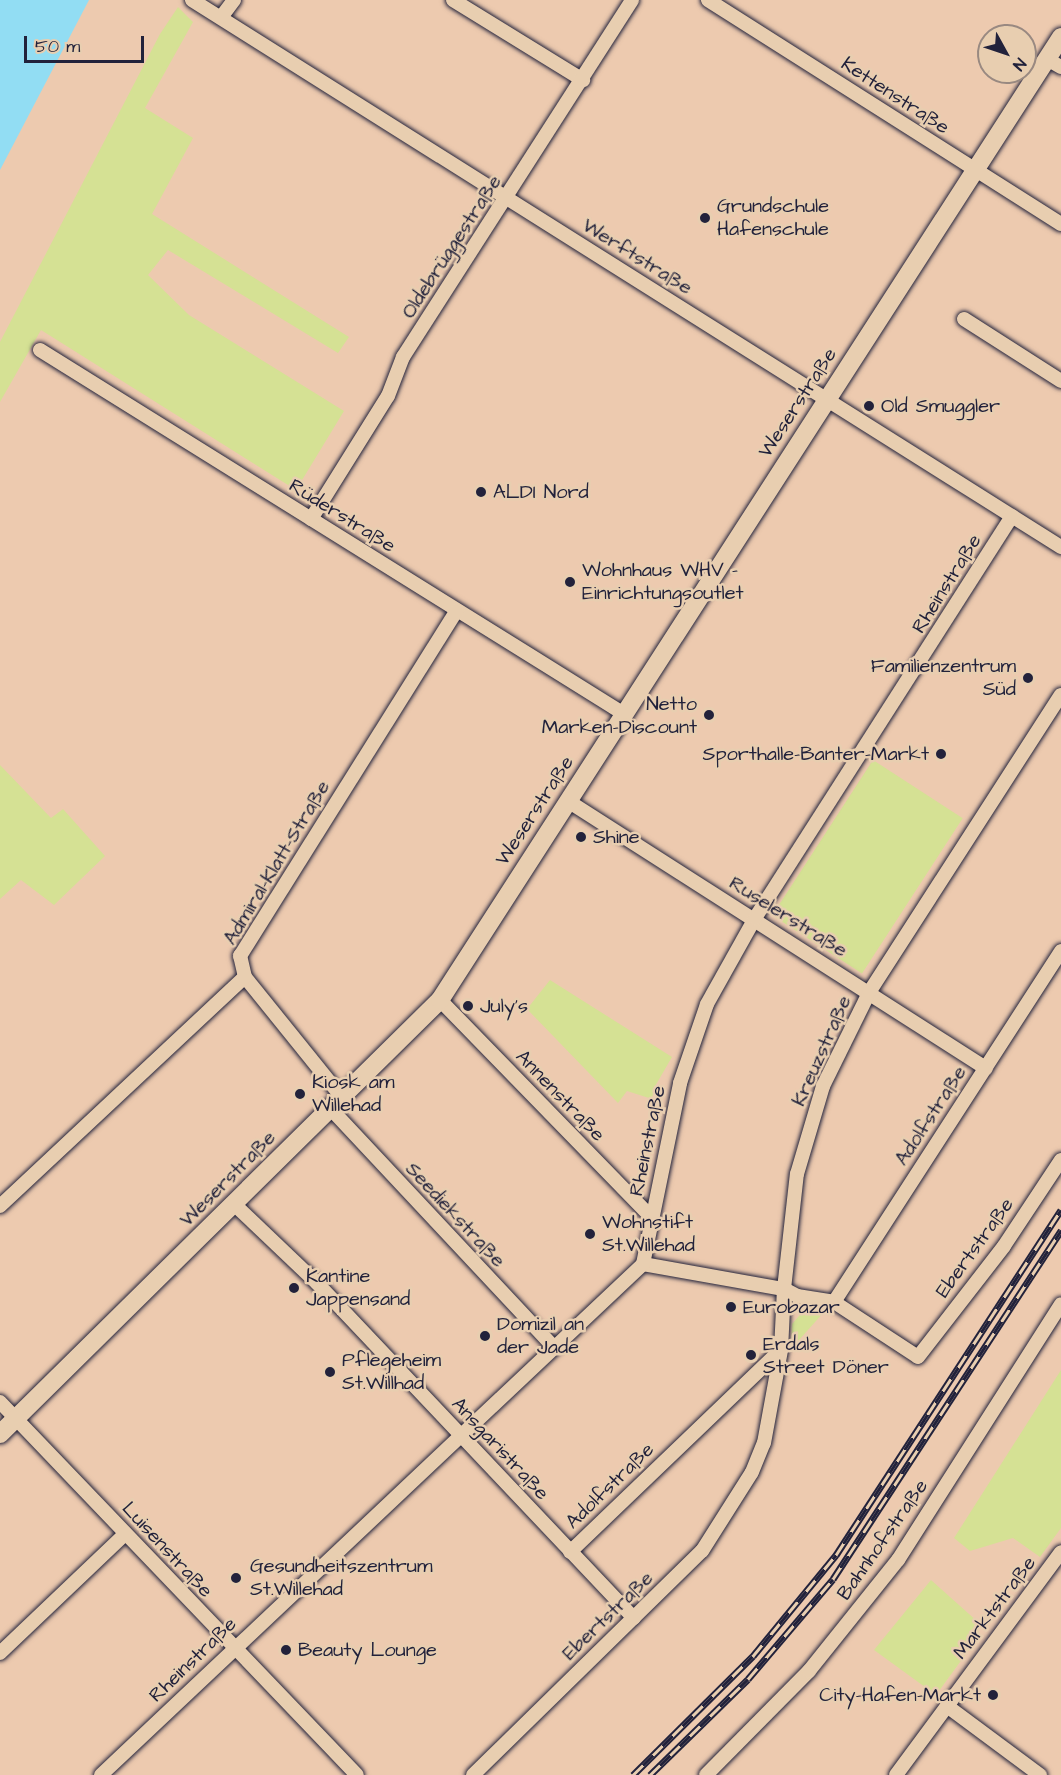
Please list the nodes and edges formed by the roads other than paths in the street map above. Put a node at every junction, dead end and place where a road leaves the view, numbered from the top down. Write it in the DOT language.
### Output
graph roads {
  1 [pos="192,0"];
  2 [pos="234,0"];
  3 [pos="453,0"];
  4 [pos="632,0"];
  5 [pos="708,0"];
  6 [pos="222,16"];
  7 [pos="1061,37"];
  8 [pos="1054,63"];
  9 [pos="583,80"];
  10 [pos="975,171"];
  11 [pos="508,199"];
  12 [pos="1061,224"];
  13 [pos="964,319"];
  14 [pos="40,350"];
  15 [pos="1061,381"];
  16 [pos="827,398"];
  17 [pos="1012,516"];
  18 [pos="311,519"];
  19 [pos="1061,548"];
  20 [pos="457,610"];
  21 [pos="1061,696"];
  22 [pos="624,714"];
  23 [pos="568,801"];
  24 [pos="755,918"];
  25 [pos="1061,951"];
  26 [pos="244,977"];
  27 [pos="870,991"];
  28 [pos="440,1000"];
  29 [pos="986,1068"];
  30 [pos="336,1102"];
  31 [pos="1061,1160"];
  32 [pos="235,1205"];
  33 [pos="0,1206"];
  34 [pos="651,1218"];
  35 [pos="643,1264"];
  36 [pos="784,1289"];
  37 [pos="834,1302"];
  38 [pos="1061,1304"];
  39 [pos="553,1346"];
  40 [pos="781,1350"];
  41 [pos="0,1402"];
  42 [pos="16,1419"];
  43 [pos="459,1433"];
  44 [pos="0,1434"];
  45 [pos="752,1472"];
  46 [pos="125,1534"];
  47 [pos="570,1552"];
  48 [pos="1061,1552"];
  49 [pos="634,1618"];
  50 [pos="234,1648"];
  51 [pos="0,1653"];
  52 [pos="946,1706"];
  53 [pos="101,1775"];
  54 [pos="357,1775"];
  55 [pos="473,1775"];
  56 [pos="706,1775"];
  57 [pos="896,1775"];
  58 [pos="1040,1775"];
  1 -- 6 [label="street, Werftstraße"];
  2 -- 6 [label="street"];
  3 -- 9 [label="street"];
  4 -- 9 [label="street, Oldebrüggestraße"];
  5 -- 10 [label="street, Kettenstraße"];
  6 -- 11 [label="street, Werftstraße"];
  7 -- 8 [label="street, Weserstraße"];
  8 -- 10 [label="street, Weserstraße"];
  9 -- 11 [label="street, Oldebrüggestraße"];
  10 -- 12 [label="street, Kettenstraße"];
  10 -- 16 [label="street, Weserstraße"];
  11 -- 16 [label="street, Werftstraße"];
  11 -- 18 [label="street, Oldebrüggestraße"];
  13 -- 15 [label="street"];
  14 -- 18 [label="street, Rüderstraße"];
  16 -- 17 [label="street, Werftstraße"];
  16 -- 22 [label="street, Weserstraße"];
  17 -- 19 [label="street, Werftstraße"];
  17 -- 24 [label="street, Rheinstraße"];
  18 -- 20 [label="street, Rüderstraße"];
  20 -- 22 [label="street, Rüderstraße"];
  20 -- 26 [label="street, Admiral-Klatt-Straße"];
  21 -- 27 [label="street, Kreuzstraße"];
  22 -- 23 [label="street, Weserstraße"];
  23 -- 24 [label="street, Ruselerstraße"];
  23 -- 28 [label="street, Weserstraße"];
  24 -- 27 [label="street, Ruselerstraße"];
  24 -- 34 [label="street, Rheinstraße"];
  25 -- 29 [label="street, Adolfstraße"];
  26 -- 30 [label="street, Seediekstraße"];
  26 -- 33 [label="street, Admiral-Klatt-Straße"];
  27 -- 29 [label="street, Ruselerstraße"];
  27 -- 36 [label="street, Kreuzstraße"];
  28 -- 30 [label="street, Weserstraße"];
  28 -- 34 [label="street, Annenstraße"];
  29 -- 37 [label="street, Adolfstraße"];
  30 -- 32 [label="street, Weserstraße"];
  30 -- 39 [label="street, Seediekstraße"];
  31 -- 37 [label="street, Ebertstraße"];
  32 -- 42 [label="street, Weserstraße"];
  32 -- 43 [label="street, Ansgaristraße"];
  34 -- 35 [label="street, Rheinstraße"];
  35 -- 36 [label="street"];
  35 -- 39 [label="street, Rheinstraße"];
  36 -- 37 [label="street"];
  36 -- 40 [label="street, Kreuzstraße"];
  38 -- 56 [label="street, Bahnhofstraße"];
  39 -- 43 [label="street, Rheinstraße"];
  40 -- 45 [label="street, Kreuzstraße"];
  40 -- 47 [label="street, Adolfstraße"];
  41 -- 42 [label="street, Luisenstraße"];
  42 -- 44 [label="street, Weserstraße"];
  42 -- 46 [label="street, Luisenstraße"];
  43 -- 47 [label="street, Ansgaristraße"];
  43 -- 50 [label="street, Rheinstraße"];
  45 -- 49 [label="street, Ebertstraße"];
  46 -- 50 [label="street, Luisenstraße"];
  46 -- 51 [label="street"];
  47 -- 49 [label="street, Ansgaristraße"];
  48 -- 52 [label="street, Marktstraße"];
  49 -- 55 [label="street, Ebertstraße"];
  50 -- 53 [label="street, Rheinstraße"];
  50 -- 54 [label="street, Luisenstraße"];
  52 -- 57 [label="street, Marktstraße"];
  52 -- 58 [label="street"];
}
